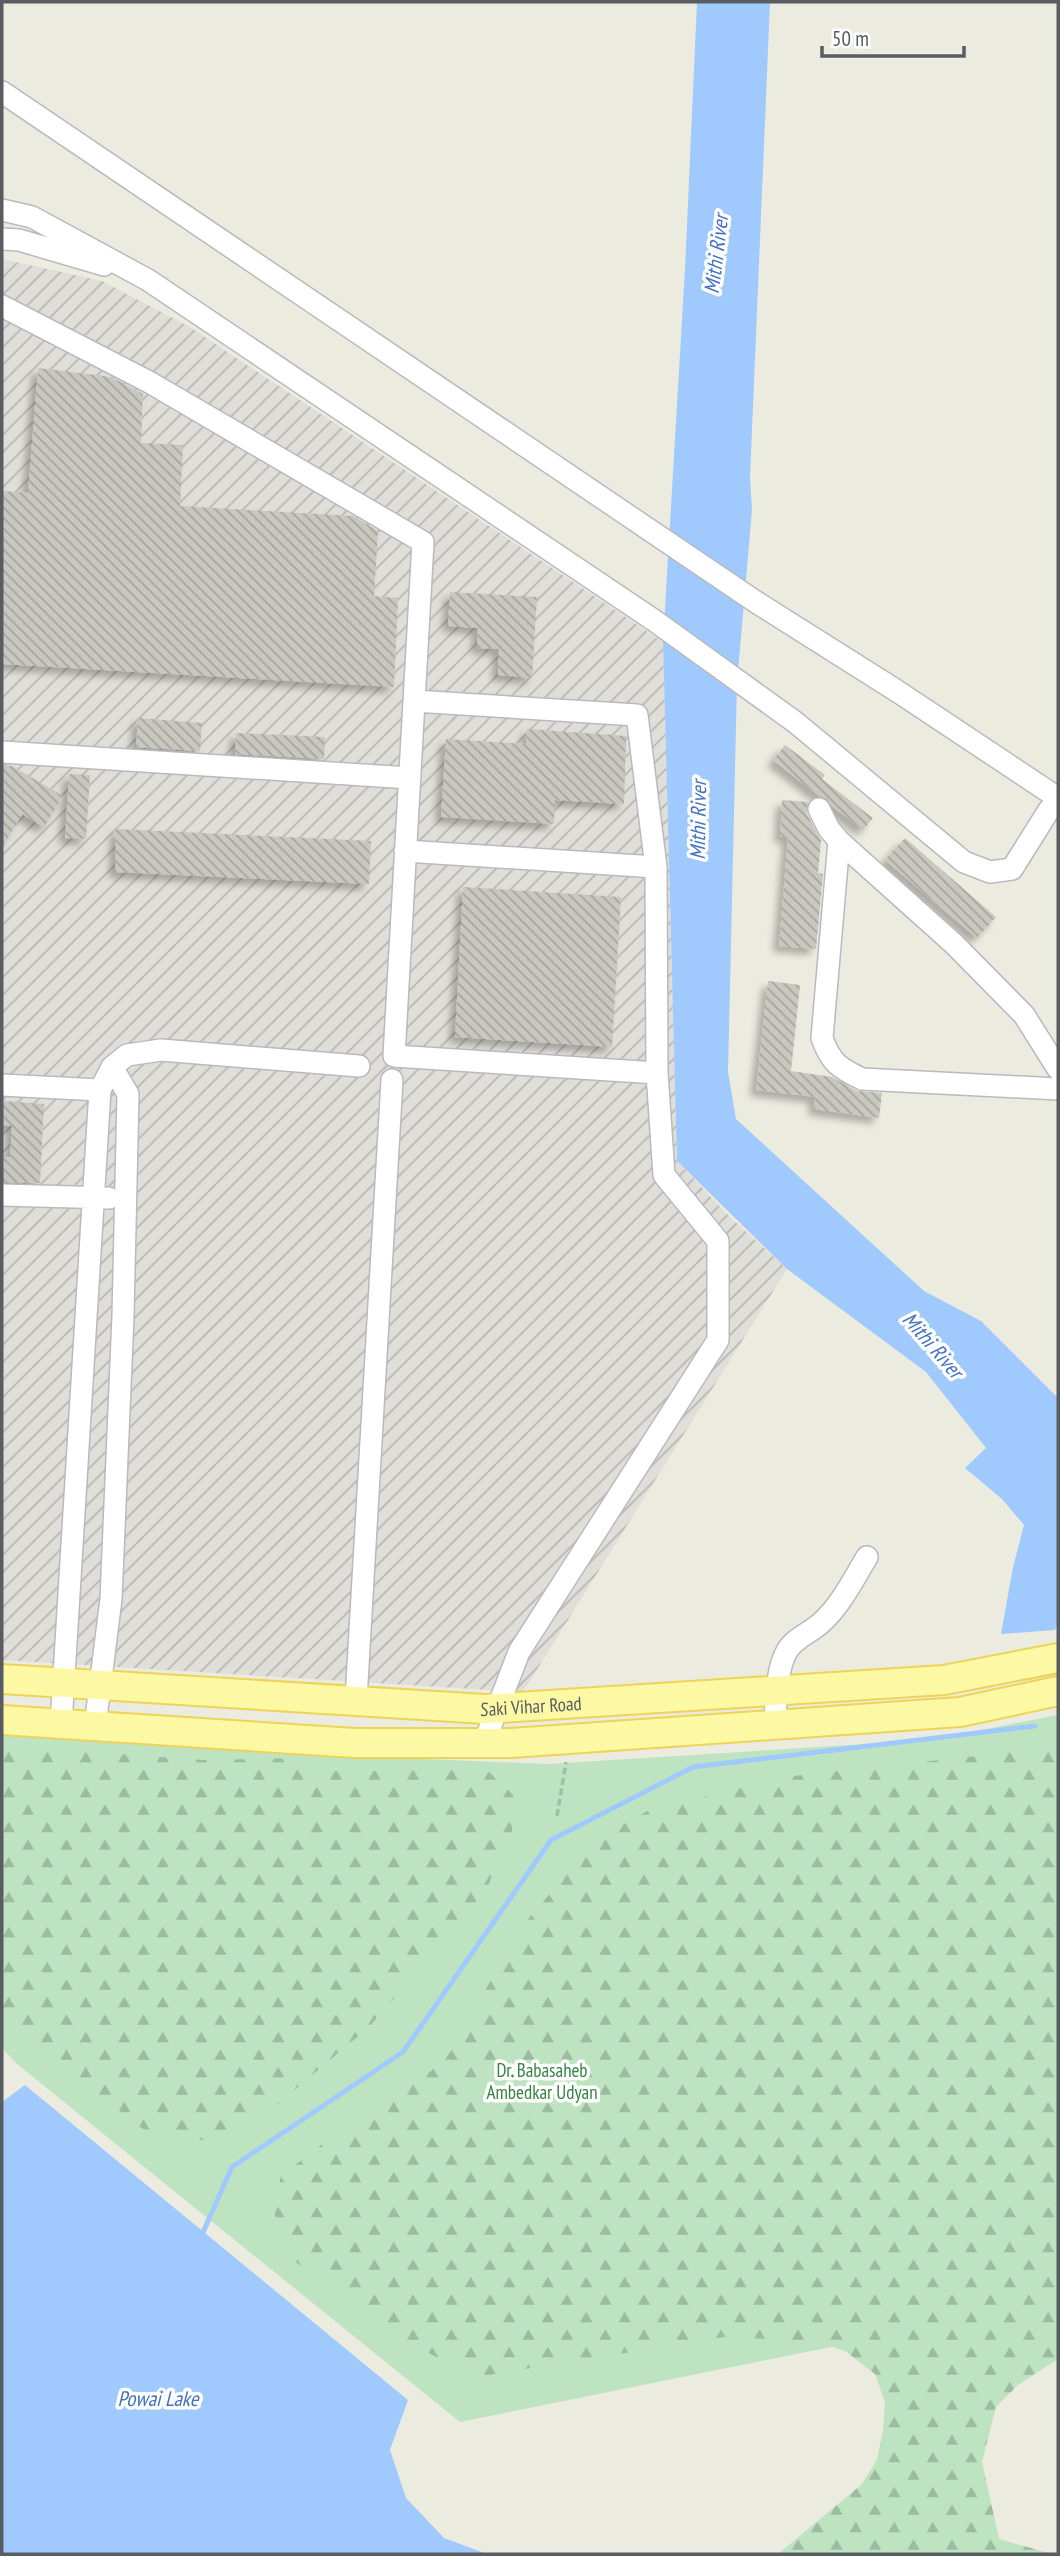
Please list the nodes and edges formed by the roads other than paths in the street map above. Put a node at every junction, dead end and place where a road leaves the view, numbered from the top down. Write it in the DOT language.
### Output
graph roads {
  1 [pos="2,92"];
  2 [pos="2,211"];
  3 [pos="2,239"];
  4 [pos="148,280"];
  5 [pos="2,306"];
  6 [pos="414,701"];
  7 [pos="2,752"];
  8 [pos="410,778"];
  9 [pos="1054,804"];
  10 [pos="819,809"];
  11 [pos="839,841"];
  12 [pos="405,850"];
  13 [pos="656,867"];
  14 [pos="359,1066"];
  15 [pos="112,1067"];
  16 [pos="1058,1069"];
  17 [pos="657,1073"];
  18 [pos="392,1080"];
  19 [pos="2,1085"];
  20 [pos="1058,1089"];
  21 [pos="100,1090"];
  22 [pos="2,1195"];
  23 [pos="125,1198"];
  24 [pos="95,1199"];
  25 [pos="123,1316"];
  26 [pos="87,1317"];
  27 [pos="76,1501"];
  28 [pos="115,1504"];
  29 [pos="867,1557"];
  30 [pos="1048,1660"];
  31 [pos="2,1679"];
  32 [pos="66,1683"];
  33 [pos="887,1684"];
  34 [pos="100,1685"];
  35 [pos="776,1691"];
  36 [pos="1050,1693"];
  37 [pos="356,1700"];
  38 [pos="497,1709"];
  39 [pos="888,1717"];
  40 [pos="2,1720"];
  41 [pos="61,1724"];
  42 [pos="775,1725"];
  43 [pos="95,1726"];
  44 [pos="484,1743"];
  1 -- 9 [label="street"];
  2 -- 4 [label="street"];
  3 -- 4 [label="street"];
  4 -- 9 [label="street"];
  5 -- 6 [label="street"];
  6 -- 8 [label="street"];
  6 -- 13 [label="street"];
  7 -- 8 [label="street"];
  8 -- 12 [label="street"];
  10 -- 11 [label="street"];
  11 -- 16 [label="street"];
  11 -- 20 [label="street"];
  12 -- 13 [label="street"];
  12 -- 17 [label="street"];
  13 -- 17 [label="street"];
  14 -- 15 [label="street"];
  15 -- 21 [label="street"];
  15 -- 23 [label="street"];
  17 -- 38 [label="street"];
  18 -- 37 [label="street"];
  19 -- 21 [label="street"];
  21 -- 24 [label="street"];
  22 -- 24 [label="street"];
  23 -- 24 [label="street"];
  23 -- 25 [label="street"];
  24 -- 26 [label="street"];
  25 -- 26 [label="street"];
  25 -- 28 [label="street"];
  26 -- 27 [label="street"];
  27 -- 28 [label="street"];
  27 -- 32 [label="street"];
  28 -- 34 [label="street"];
  29 -- 35 [label="street"];
  30 -- 33 [label="main road, Saki Vihar Road"];
  30 -- 36 [label="main road"];
  31 -- 32 [label="main road, Saki Vihar Road"];
  32 -- 34 [label="main road, Saki Vihar Road"];
  32 -- 41 [label="street"];
  33 -- 35 [label="main road, Saki Vihar Road"];
  33 -- 39 [label="main road"];
  34 -- 37 [label="main road, Saki Vihar Road"];
  34 -- 43 [label="street"];
  35 -- 38 [label="main road, Saki Vihar Road"];
  35 -- 42 [label="street"];
  36 -- 39 [label="main road, Saki Vihar Road"];
  37 -- 38 [label="main road, Saki Vihar Road"];
  38 -- 44 [label="street"];
  39 -- 42 [label="main road, Saki Vihar Road"];
  40 -- 41 [label="main road, Saki Vihar Road"];
  41 -- 43 [label="main road, Saki Vihar Road"];
  42 -- 44 [label="main road, Saki Vihar Road"];
  43 -- 44 [label="main road, Saki Vihar Road"];
}
